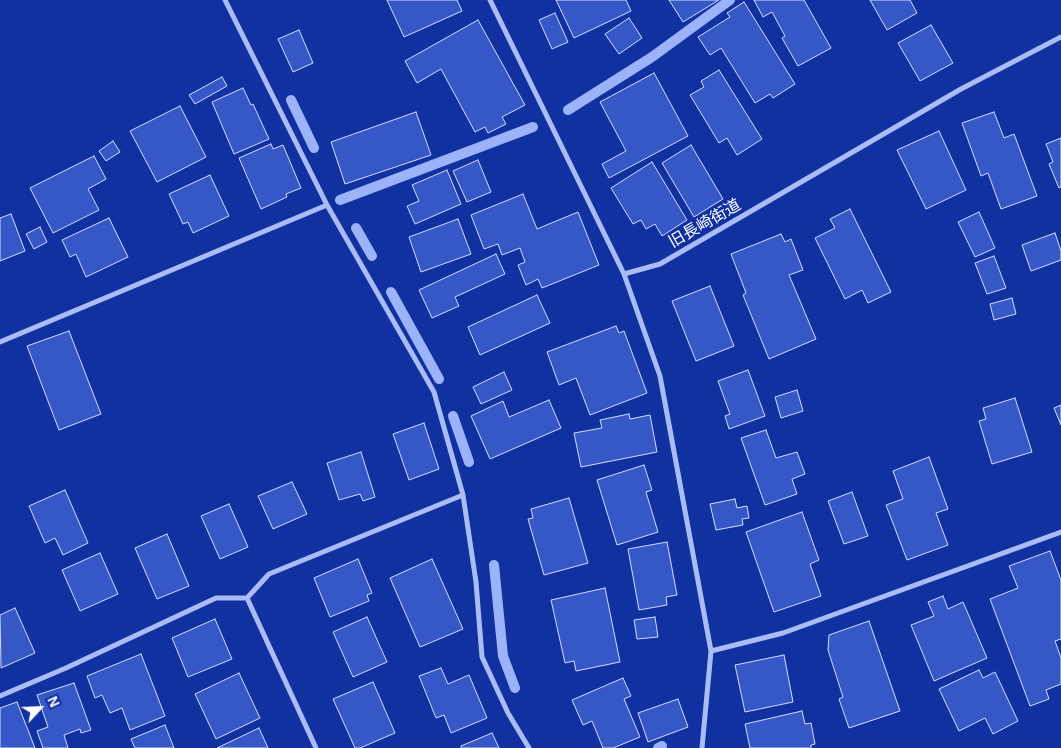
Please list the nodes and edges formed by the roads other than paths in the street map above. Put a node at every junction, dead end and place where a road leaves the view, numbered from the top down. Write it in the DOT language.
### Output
graph roads {
  1 [pos="225,0"];
  2 [pos="490,0"];
  3 [pos="1061,37"];
  4 [pos="327,205"];
  5 [pos="624,274"];
  6 [pos="0,342"];
  7 [pos="463,494"];
  8 [pos="1061,532"];
  9 [pos="247,598"];
  10 [pos="711,651"];
  11 [pos="0,696"];
  12 [pos="316,748"];
  13 [pos="529,748"];
  14 [pos="702,748"];
  1 -- 4 [label="street"];
  2 -- 5 [label="street"];
  3 -- 5 [label="street, 旧長崎街道"];
  4 -- 6 [label="street"];
  4 -- 7 [label="street"];
  5 -- 10 [label="street"];
  7 -- 9 [label="street"];
  7 -- 13 [label="street"];
  8 -- 10 [label="street"];
  9 -- 11 [label="street"];
  9 -- 12 [label="street"];
  10 -- 14 [label="street"];
}
